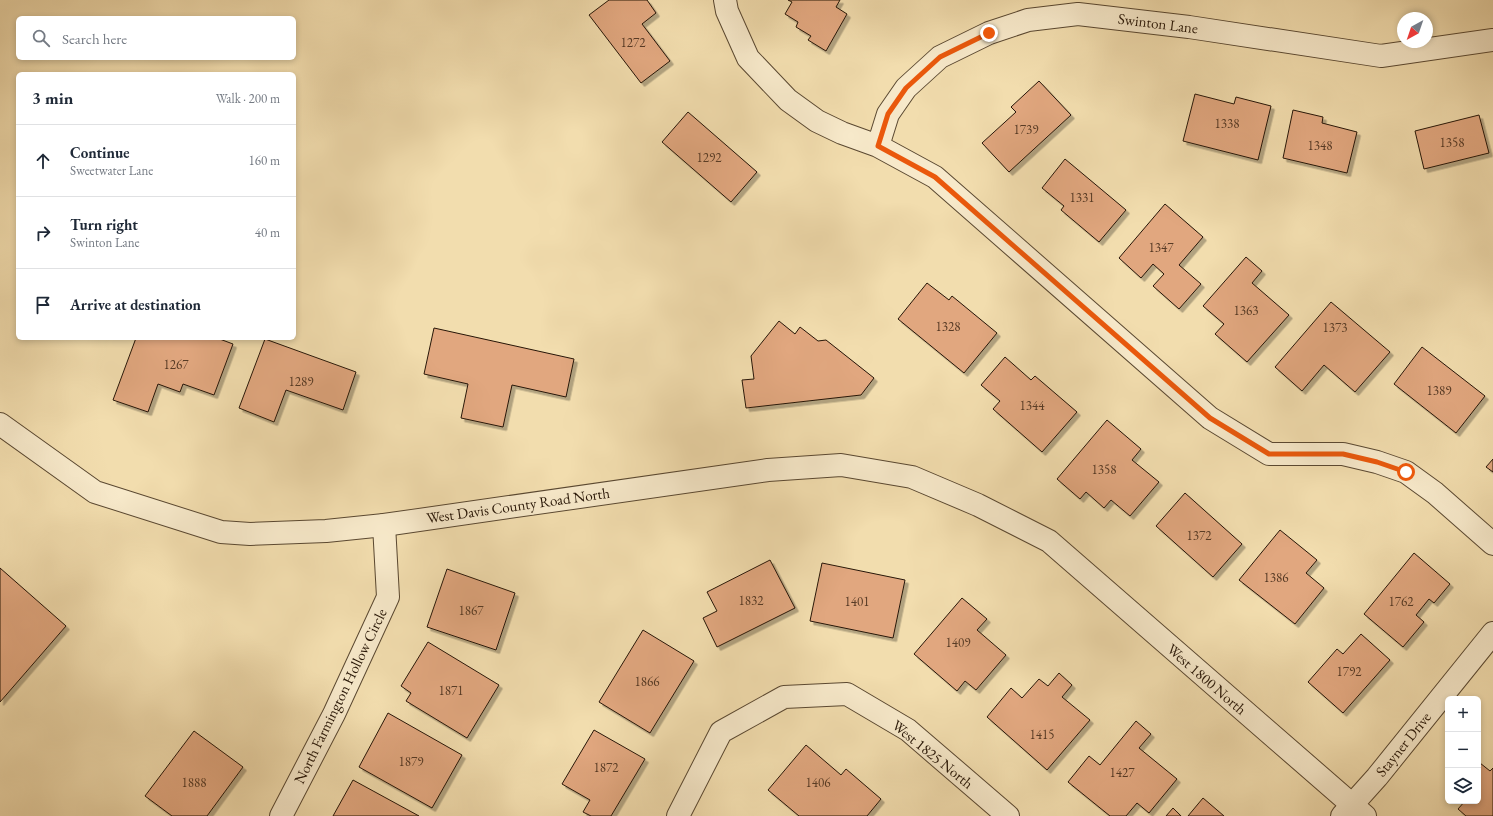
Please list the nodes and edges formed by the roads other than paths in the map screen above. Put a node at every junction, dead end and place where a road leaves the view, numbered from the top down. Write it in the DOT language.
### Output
graph roads {
  1 [pos="725,0"];
  2 [pos="1493,40"];
  3 [pos="878,146"];
  4 [pos="0,424"];
  5 [pos="384,525"];
  6 [pos="1049,541"];
  7 [pos="1493,544"];
  8 [pos="1493,633"];
  9 [pos="1353,812"];
  10 [pos="281,816"];
  11 [pos="678,816"];
  12 [pos="1008,816"];
  1 -- 3 [label="street"];
  2 -- 3 [label="street, Swinton Lane"];
  3 -- 7 [label="street"];
  4 -- 5 [label="street, West Davis County Road North"];
  5 -- 6 [label="street, West Davis County Road North"];
  5 -- 10 [label="street, North Farmington Hollow Circle"];
  6 -- 9 [label="street, West 1800 North"];
  8 -- 9 [label="street, Stayner Drive"];
  11 -- 12 [label="street, West 1825 North"];
}
